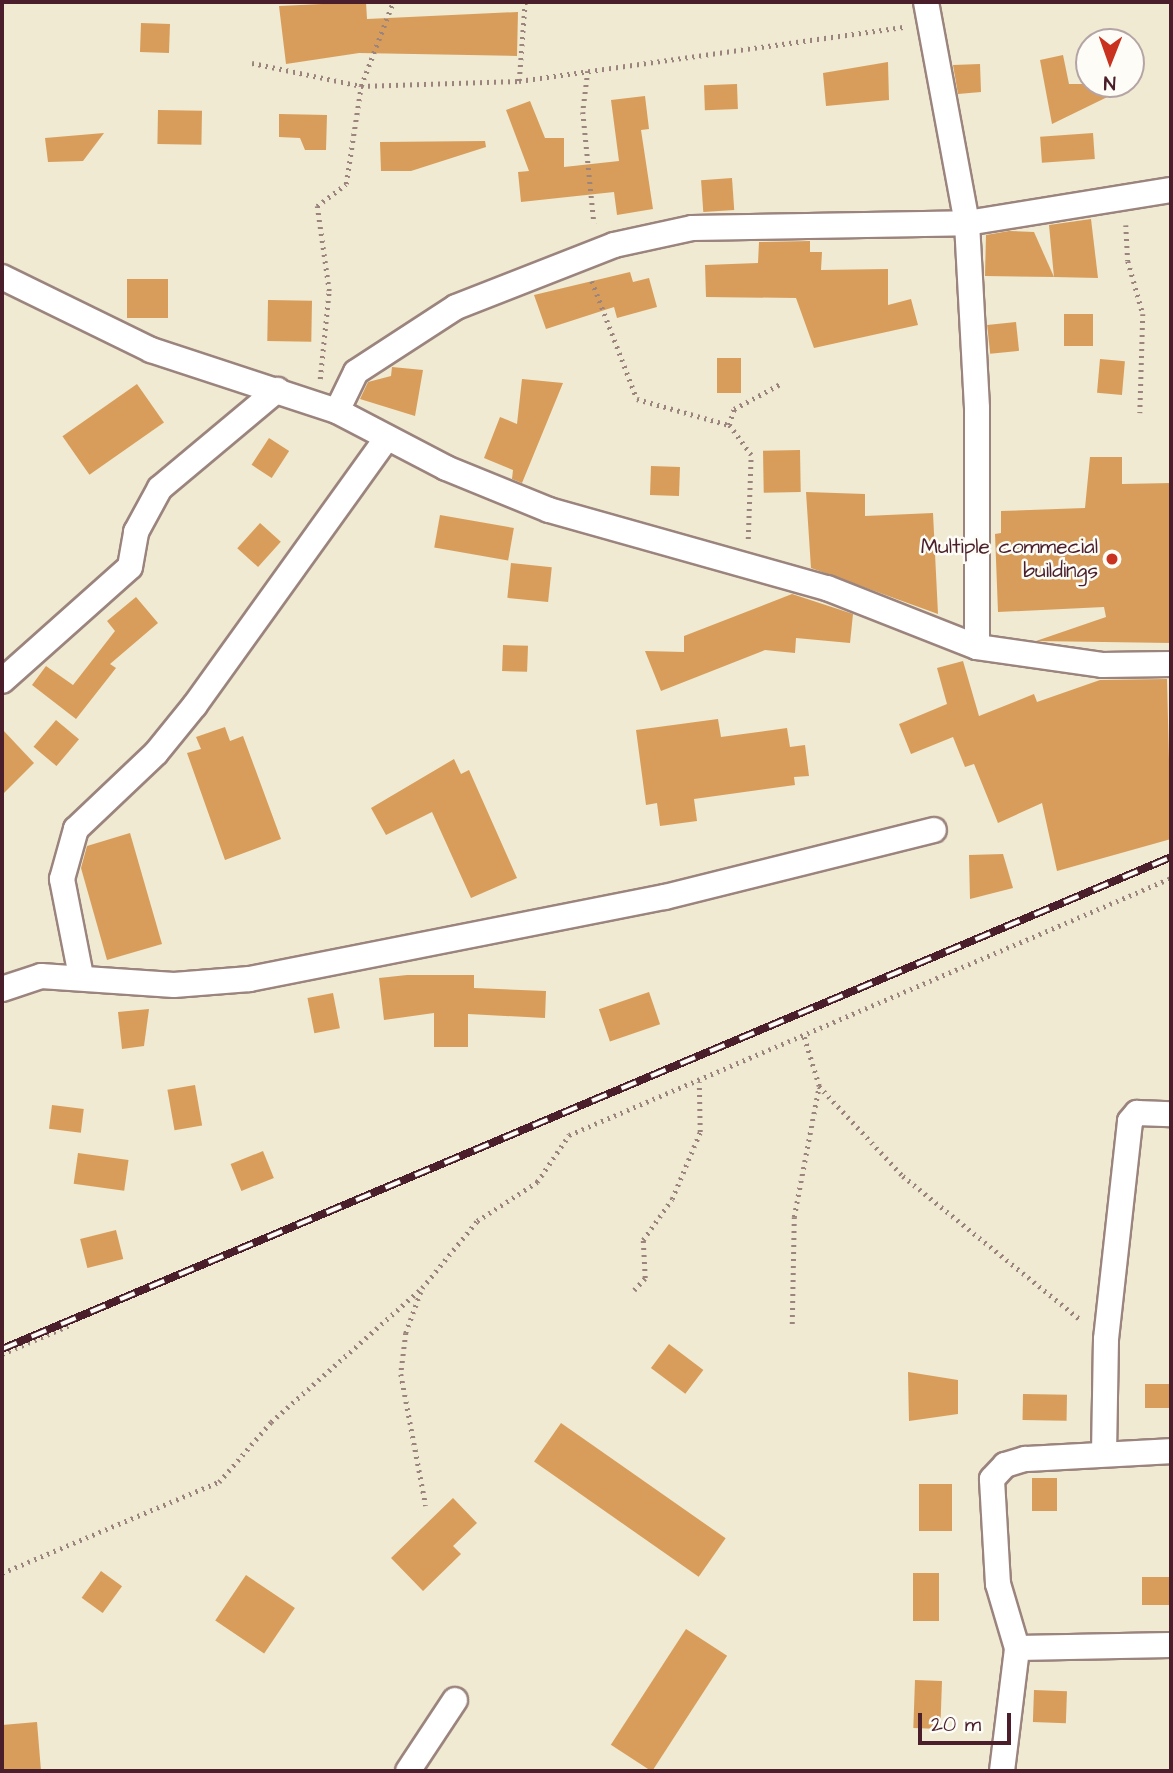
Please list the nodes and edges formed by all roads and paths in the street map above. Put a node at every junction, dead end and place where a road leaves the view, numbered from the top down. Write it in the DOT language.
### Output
graph roads {
  1 [pos="393,2"];
  2 [pos="525,2"];
  3 [pos="927,12"];
  4 [pos="252,63"];
  5 [pos="519,81"];
  6 [pos="361,86"];
  7 [pos="1171,190"];
  8 [pos="1126,196"];
  9 [pos="967,223"];
  10 [pos="2,276"];
  11 [pos="782,383"];
  12 [pos="277,390"];
  13 [pos="327,408"];
  14 [pos="1140,413"];
  15 [pos="387,438"];
  16 [pos="747,568"];
  17 [pos="977,647"];
  18 [pos="1171,664"];
  19 [pos="2,681"];
  20 [pos="934,830"];
  21 [pos="1171,878"];
  22 [pos="81,976"];
  23 [pos="2,989"];
  24 [pos="803,1034"];
  25 [pos="699,1082"];
  26 [pos="819,1086"];
  27 [pos="1171,1114"];
  28 [pos="422,1288"];
  29 [pos="634,1290"];
  30 [pos="792,1324"];
  31 [pos="70,1325"];
  32 [pos="1106,1339"];
  33 [pos="2,1354"];
  34 [pos="1171,1451"];
  35 [pos="1104,1454"];
  36 [pos="426,1506"];
  37 [pos="2,1573"];
  38 [pos="1171,1646"];
  39 [pos="1017,1648"];
  40 [pos="455,1700"];
  41 [pos="408,1771"];
  42 [pos="1003,1771"];
  1 -- 6 [label="path"];
  2 -- 5 [label="path"];
  3 -- 5 [label="path"];
  3 -- 9 [label="street"];
  4 -- 6 [label="path"];
  5 -- 6 [label="path"];
  6 -- 13 [label="path"];
  7 -- 8 [label="street"];
  8 -- 9 [label="street"];
  8 -- 14 [label="path"];
  9 -- 13 [label="street"];
  9 -- 17 [label="street"];
  10 -- 12 [label="street"];
  11 -- 16 [label="path"];
  12 -- 13 [label="street"];
  12 -- 19 [label="street"];
  13 -- 15 [label="street"];
  15 -- 16 [label="street"];
  15 -- 22 [label="street"];
  16 -- 17 [label="street"];
  17 -- 18 [label="street"];
  20 -- 22 [label="street"];
  21 -- 24 [label="path"];
  22 -- 23 [label="street"];
  24 -- 25 [label="path"];
  24 -- 26 [label="path"];
  25 -- 28 [label="path"];
  25 -- 29 [label="path"];
  26 -- 30 [label="path"];
  26 -- 32 [label="path"];
  27 -- 32 [label="street"];
  28 -- 36 [label="path"];
  28 -- 37 [label="path"];
  31 -- 33 [label="path"];
  32 -- 35 [label="street"];
  34 -- 35 [label="street"];
  35 -- 39 [label="street"];
  38 -- 39 [label="street"];
  39 -- 42 [label="street"];
  40 -- 41 [label="street"];
}
